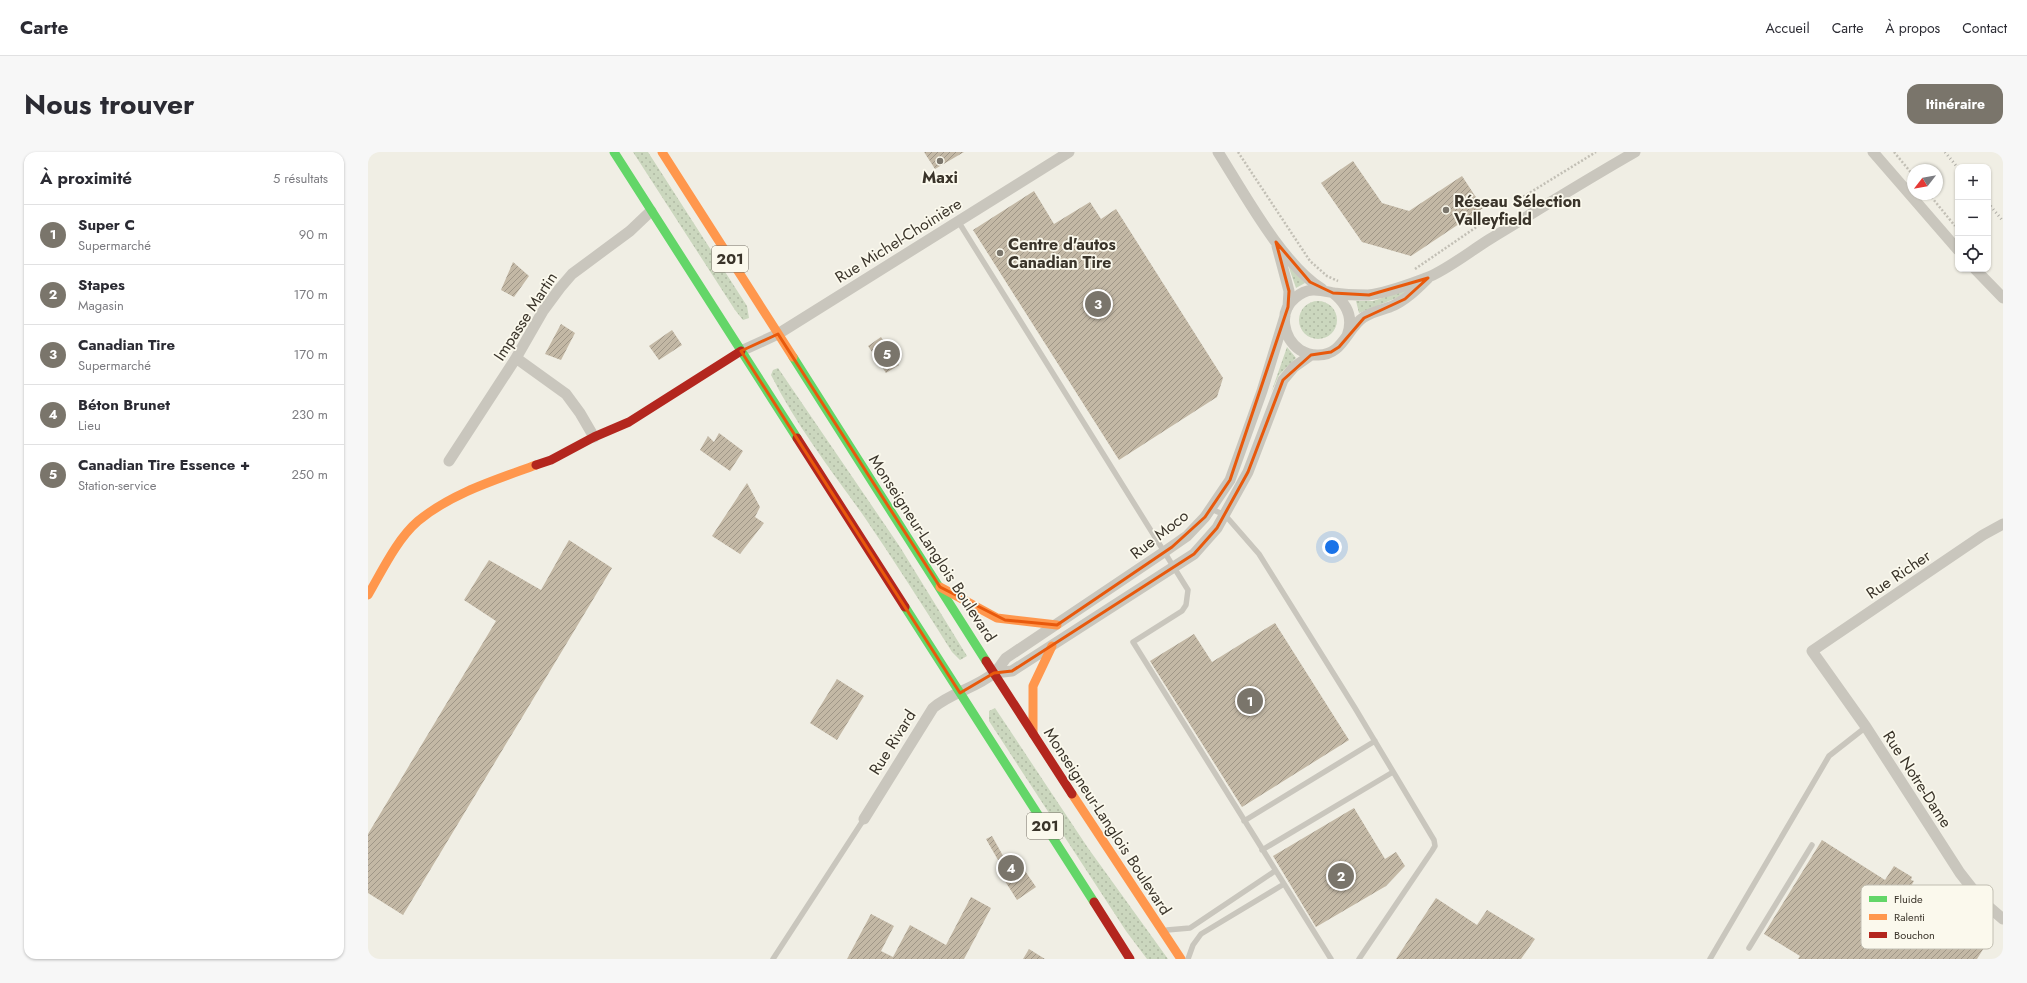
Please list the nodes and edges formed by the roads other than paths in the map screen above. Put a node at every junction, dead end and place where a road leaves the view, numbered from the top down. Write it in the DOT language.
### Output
graph roads {
  1 [pos="614,152"];
  2 [pos="662,152"];
  3 [pos="1069,152"];
  4 [pos="1218,152"];
  5 [pos="1635,152"];
  6 [pos="1873,152"];
  7 [pos="651,211"];
  8 [pos="958,221"];
  9 [pos="1276,242"];
  10 [pos="1955,247"];
  11 [pos="1978,272"];
  12 [pos="1428,278"];
  13 [pos="1328,291"];
  14 [pos="2003,298"];
  15 [pos="1286,312"];
  16 [pos="778,334"];
  17 [pos="1346,339"];
  18 [pos="742,351"];
  19 [pos="1311,355"];
  20 [pos="516,358"];
  21 [pos="594,437"];
  22 [pos="449,461"];
  23 [pos="1211,509"];
  24 [pos="1225,515"];
  25 [pos="2003,524"];
  26 [pos="1164,552"];
  27 [pos="1174,568"];
  28 [pos="940,587"];
  29 [pos="368,594"];
  30 [pos="1057,625"];
  31 [pos="1052,646"];
  32 [pos="1812,651"];
  33 [pos="994,673"];
  34 [pos="960,693"];
  35 [pos="1866,727"];
  36 [pos="1033,734"];
  37 [pos="1375,741"];
  38 [pos="1393,772"];
  39 [pos="864,819"];
  40 [pos="1244,821"];
  41 [pos="1812,845"];
  42 [pos="1262,850"];
  43 [pos="1275,870"];
  44 [pos="1284,884"];
  45 [pos="1969,885"];
  46 [pos="1993,910"];
  47 [pos="2003,919"];
  48 [pos="1161,930"];
  49 [pos="1749,948"];
  50 [pos="773,959"];
  51 [pos="1130,959"];
  52 [pos="1181,959"];
  53 [pos="1188,959"];
  54 [pos="1331,959"];
  55 [pos="1359,959"];
  56 [pos="1710,959"];
  1 -- 7 [label="main road, 201"];
  2 -- 16 [label="main road, Monseigneur-Langlois Boulevard / 201"];
  3 -- 8 [label="street, Rue Michel-Choinière"];
  4 -- 9 [label="street"];
  5 -- 12 [label="street, Rue Moco"];
  6 -- 10 [label="street"];
  7 -- 18 [label="main road, 201"];
  7 -- 20 [label="street, Impasse Martin"];
  8 -- 16 [label="street, Rue Michel-Choinière"];
  8 -- 26 [label="lane"];
  9 -- 13 [label="street"];
  9 -- 15 [label="street"];
  11 -- 14 [label="street"];
  12 -- 13 [label="street, Rue Moco"];
  12 -- 17 [label="street, Rue Moco"];
  13 -- 15 [label="street, Rue Moco"];
  13 -- 17 [label="street"];
  15 -- 19 [label="street"];
  15 -- 23 [label="street, Rue Moco"];
  16 -- 18 [label="street, Rue Michel-Choinière"];
  16 -- 28 [label="main road, Monseigneur-Langlois Boulevard / 201"];
  17 -- 19 [label="street, Rue Moco"];
  18 -- 21 [label="main road"];
  18 -- 34 [label="main road, 201"];
  19 -- 24 [label="street, Rue Moco"];
  20 -- 21 [label="street"];
  20 -- 22 [label="street, Impasse Martin"];
  21 -- 29 [label="main road"];
  23 -- 24 [label="lane"];
  23 -- 26 [label="street, Rue Moco"];
  24 -- 27 [label="street, Rue Moco"];
  24 -- 37 [label="lane"];
  25 -- 32 [label="street, Rue Richer"];
  26 -- 27 [label="lane"];
  26 -- 30 [label="street, Rue Moco"];
  27 -- 31 [label="street, Rue Moco"];
  27 -- 40 [label="lane"];
  28 -- 30 [label="main road"];
  28 -- 33 [label="main road, Monseigneur-Langlois Boulevard / 201"];
  30 -- 33 [label="street, Rue Moco"];
  31 -- 33 [label="street, Rue Moco"];
  31 -- 36 [label="main road"];
  32 -- 35 [label="street, Rue Notre-Dame"];
  33 -- 34 [label="street, Rue Moco"];
  33 -- 36 [label="main road, Monseigneur-Langlois Boulevard / 201"];
  34 -- 39 [label="street, Rue Rivard"];
  34 -- 51 [label="main road, 201"];
  35 -- 45 [label="street, Rue Notre-Dame"];
  35 -- 56 [label="lane"];
  36 -- 48 [label="main road, Monseigneur-Langlois Boulevard / 201"];
  37 -- 38 [label="lane"];
  37 -- 40 [label="lane"];
  38 -- 42 [label="lane"];
  38 -- 55 [label="lane"];
  39 -- 50 [label="lane"];
  40 -- 42 [label="lane"];
  41 -- 49 [label="lane"];
  42 -- 43 [label="lane"];
  43 -- 44 [label="lane"];
  43 -- 48 [label="lane"];
  44 -- 53 [label="lane"];
  44 -- 54 [label="lane"];
  46 -- 47 [label="street, Rue Notre-Dame"];
  48 -- 52 [label="main road, Monseigneur-Langlois Boulevard / 201"];
}
